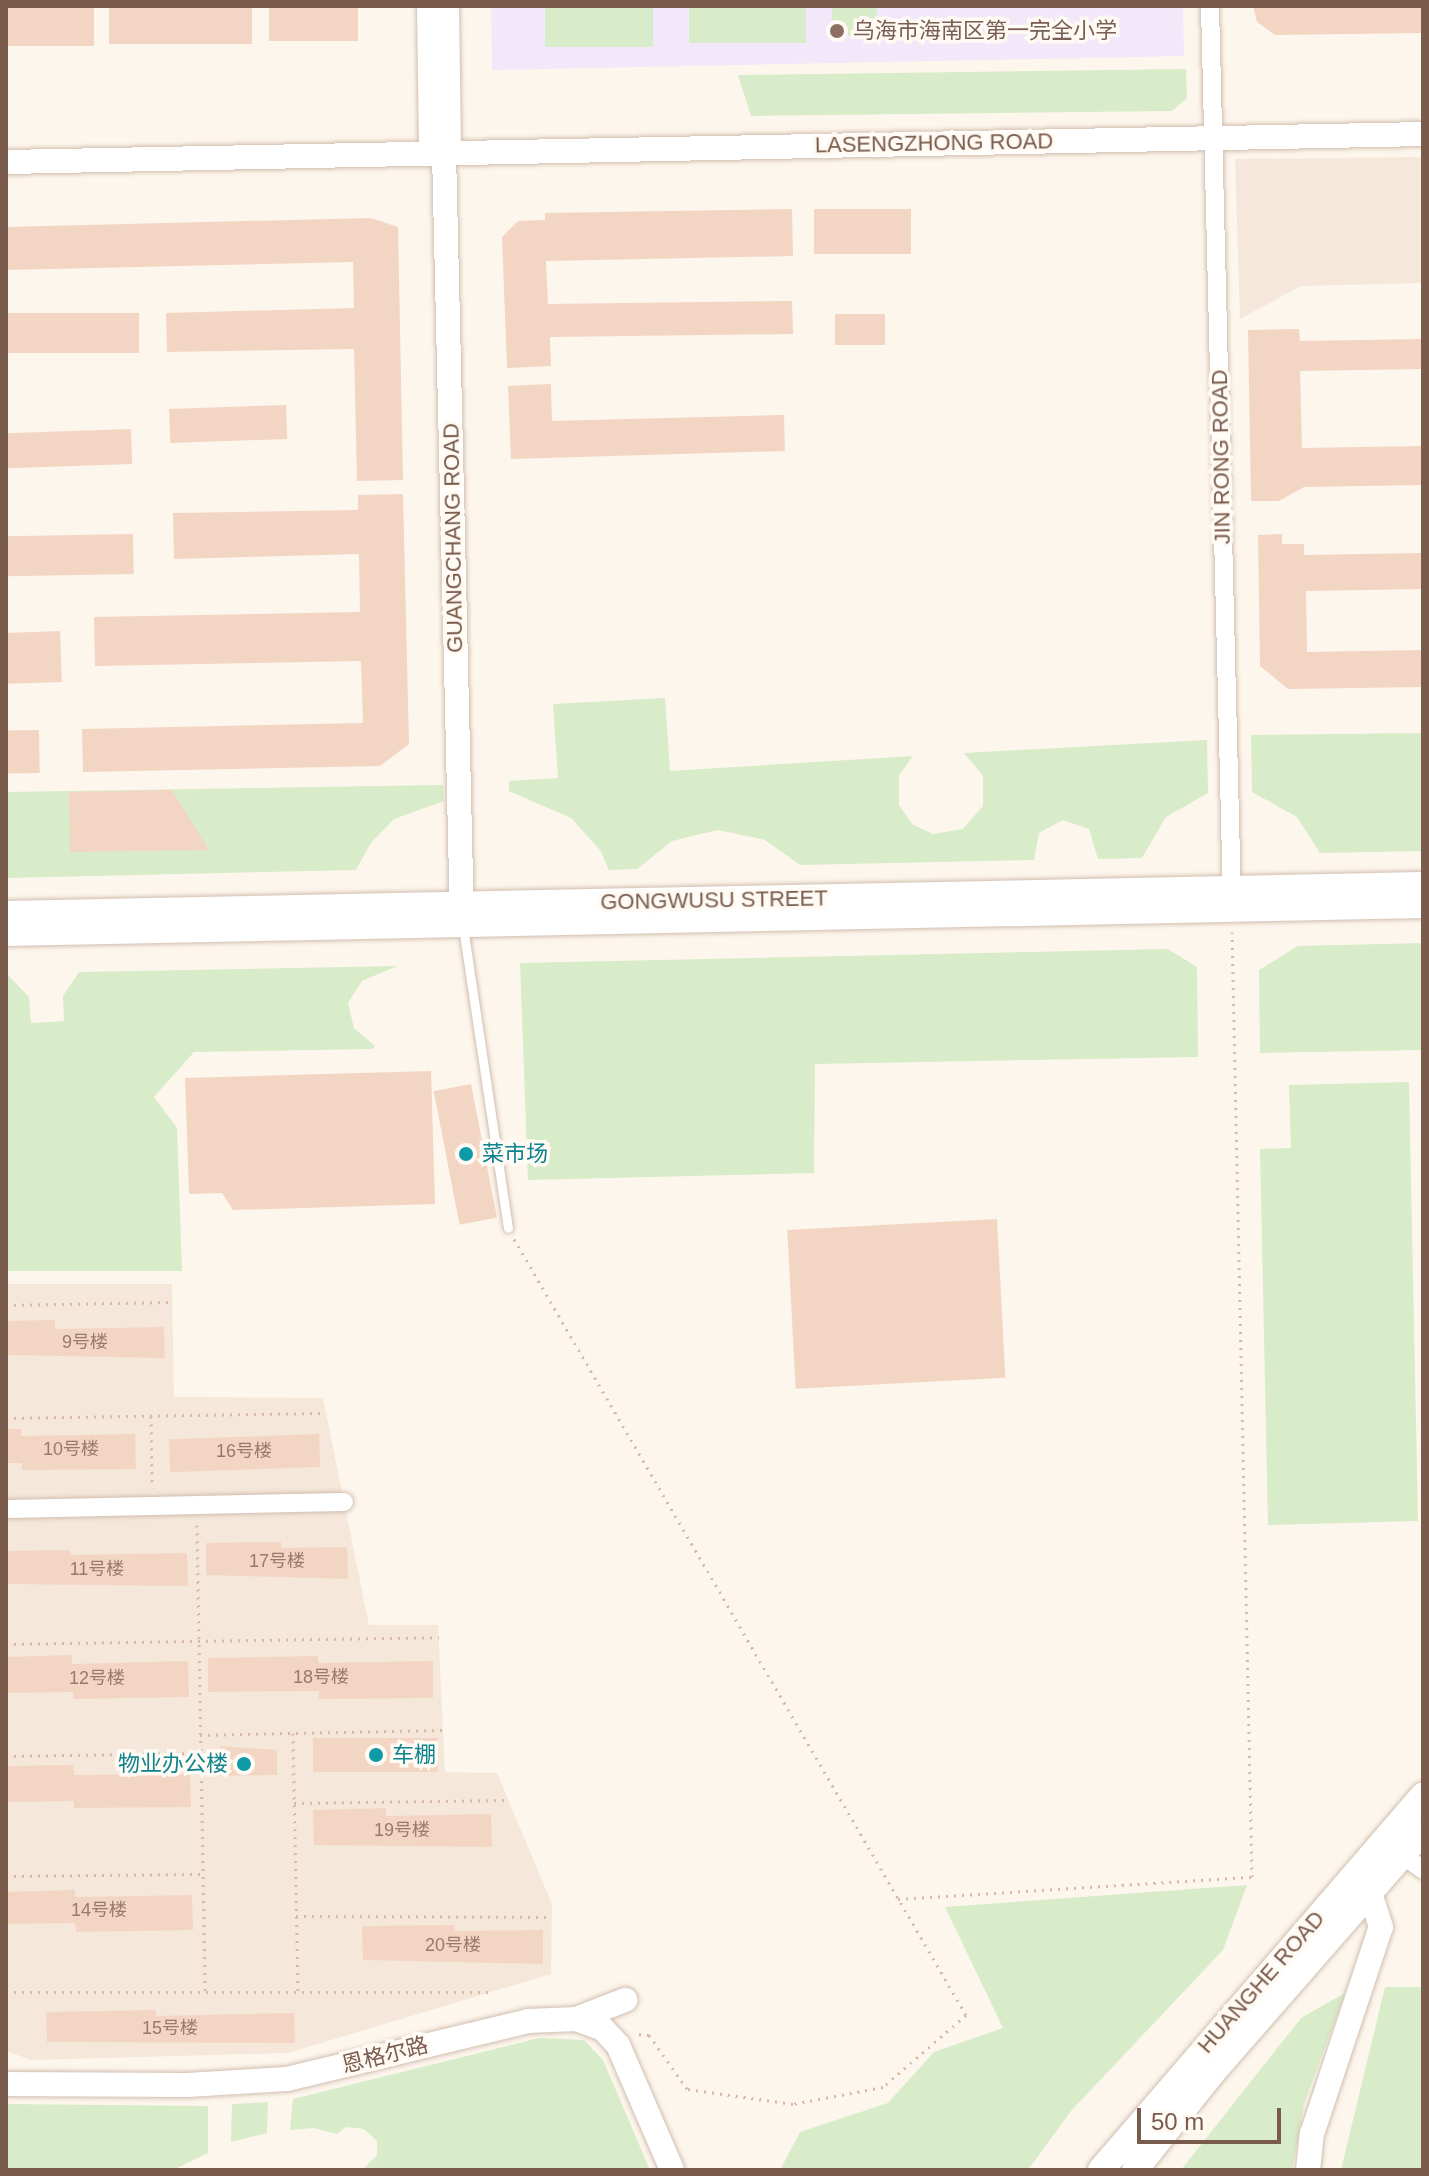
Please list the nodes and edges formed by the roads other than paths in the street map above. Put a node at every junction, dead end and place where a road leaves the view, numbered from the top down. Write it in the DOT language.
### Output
graph roads {
  1 [pos="429,6"];
  2 [pos="447,6"];
  3 [pos="1210,6"];
  4 [pos="1423,134"];
  5 [pos="1213,138"];
  6 [pos="441,152"];
  7 [pos="6,162"];
  8 [pos="1423,885"];
  9 [pos="1232,899"];
  10 [pos="1423,905"];
  11 [pos="6,914"];
  12 [pos="462,915"];
  13 [pos="6,933"];
  14 [pos="508,1228"];
  15 [pos="344,1502"];
  16 [pos="6,1509"];
  17 [pos="1423,1796"];
  18 [pos="1423,1831"];
  19 [pos="1393,1848"];
  20 [pos="1423,1870"];
  21 [pos="1361,1883"];
  22 [pos="625,2000"];
  23 [pos="576,2019"];
  24 [pos="6,2084"];
  25 [pos="672,2170"];
  26 [pos="1101,2170"];
  27 [pos="1135,2170"];
  28 [pos="1308,2170"];
  1 -- 6 [label="street, GUANGCHANG ROAD"];
  2 -- 6 [label="street, GUANGCHANG ROAD"];
  3 -- 5 [label="street, JIN RONG ROAD"];
  4 -- 5 [label="street, LASENGZHONG ROAD"];
  5 -- 6 [label="street, LASENGZHONG ROAD"];
  5 -- 9 [label="street, JIN RONG ROAD"];
  6 -- 7 [label="street, LASENGZHONG ROAD"];
  6 -- 12 [label="street, GUANGCHANG ROAD"];
  8 -- 9 [label="main road, GONGWUSU STREET"];
  9 -- 10 [label="main road, GONGWUSU STREET"];
  9 -- 12 [label="main road, GONGWUSU STREET"];
  11 -- 12 [label="main road, GONGWUSU STREET"];
  12 -- 13 [label="main road, GONGWUSU STREET"];
  12 -- 14 [label="lane"];
  15 -- 16 [label="street"];
  17 -- 19 [label="main road, HUANGHE ROAD"];
  18 -- 19 [label="main road, HUANGHE ROAD"];
  19 -- 20 [label="street"];
  19 -- 21 [label="main road, HUANGHE ROAD"];
  21 -- 26 [label="main road, HUANGHE ROAD"];
  21 -- 27 [label="main road, HUANGHE ROAD"];
  21 -- 28 [label="street"];
  22 -- 23 [label="street"];
  23 -- 24 [label="street, 恩格尔路"];
  23 -- 25 [label="street, 恩格尔路"];
}
